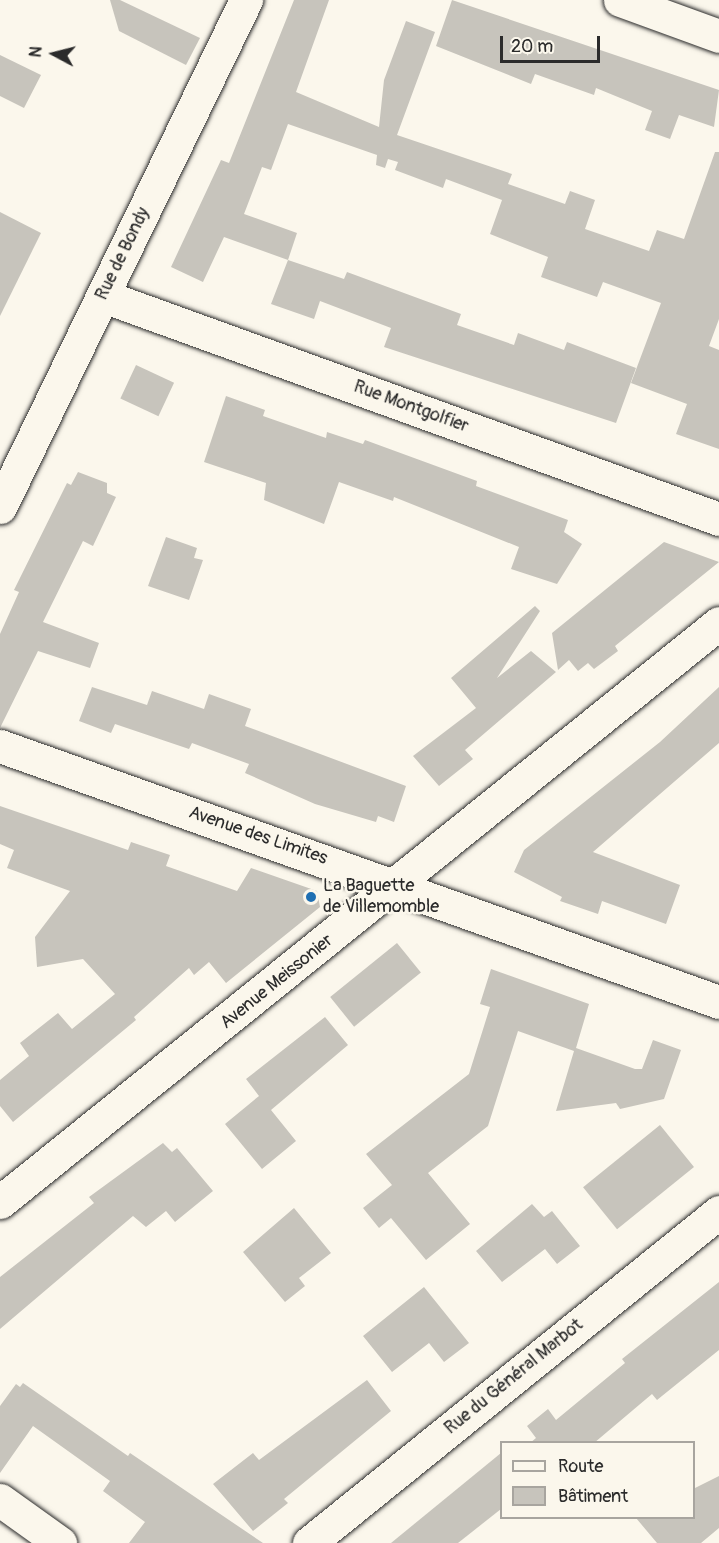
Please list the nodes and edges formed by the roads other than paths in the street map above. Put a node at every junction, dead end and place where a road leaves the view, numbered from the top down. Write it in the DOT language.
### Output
graph roads {
  1 [pos="246,0"];
  2 [pos="620,0"];
  3 [pos="719,36"];
  4 [pos="103,296"];
  5 [pos="0,507"];
  6 [pos="719,519"];
  7 [pos="719,623"];
  8 [pos="0,746"];
  9 [pos="398,885"];
  10 [pos="719,1002"];
  11 [pos="0,1202"];
  12 [pos="719,1212"];
  13 [pos="0,1500"];
  14 [pos="60,1543"];
  15 [pos="309,1543"];
  1 -- 4 [label="street, Rue de Bondy"];
  2 -- 3 [label="street"];
  4 -- 5 [label="street, Rue de Bondy"];
  4 -- 6 [label="street, Rue Montgolfier"];
  7 -- 9 [label="street, Avenue Meissonier"];
  8 -- 9 [label="street, Avenue des Limites"];
  9 -- 10 [label="street, Avenue des Limites"];
  9 -- 11 [label="street, Avenue Meissonier"];
  12 -- 15 [label="street, Rue du Général Marbot"];
  13 -- 14 [label="street"];
}
